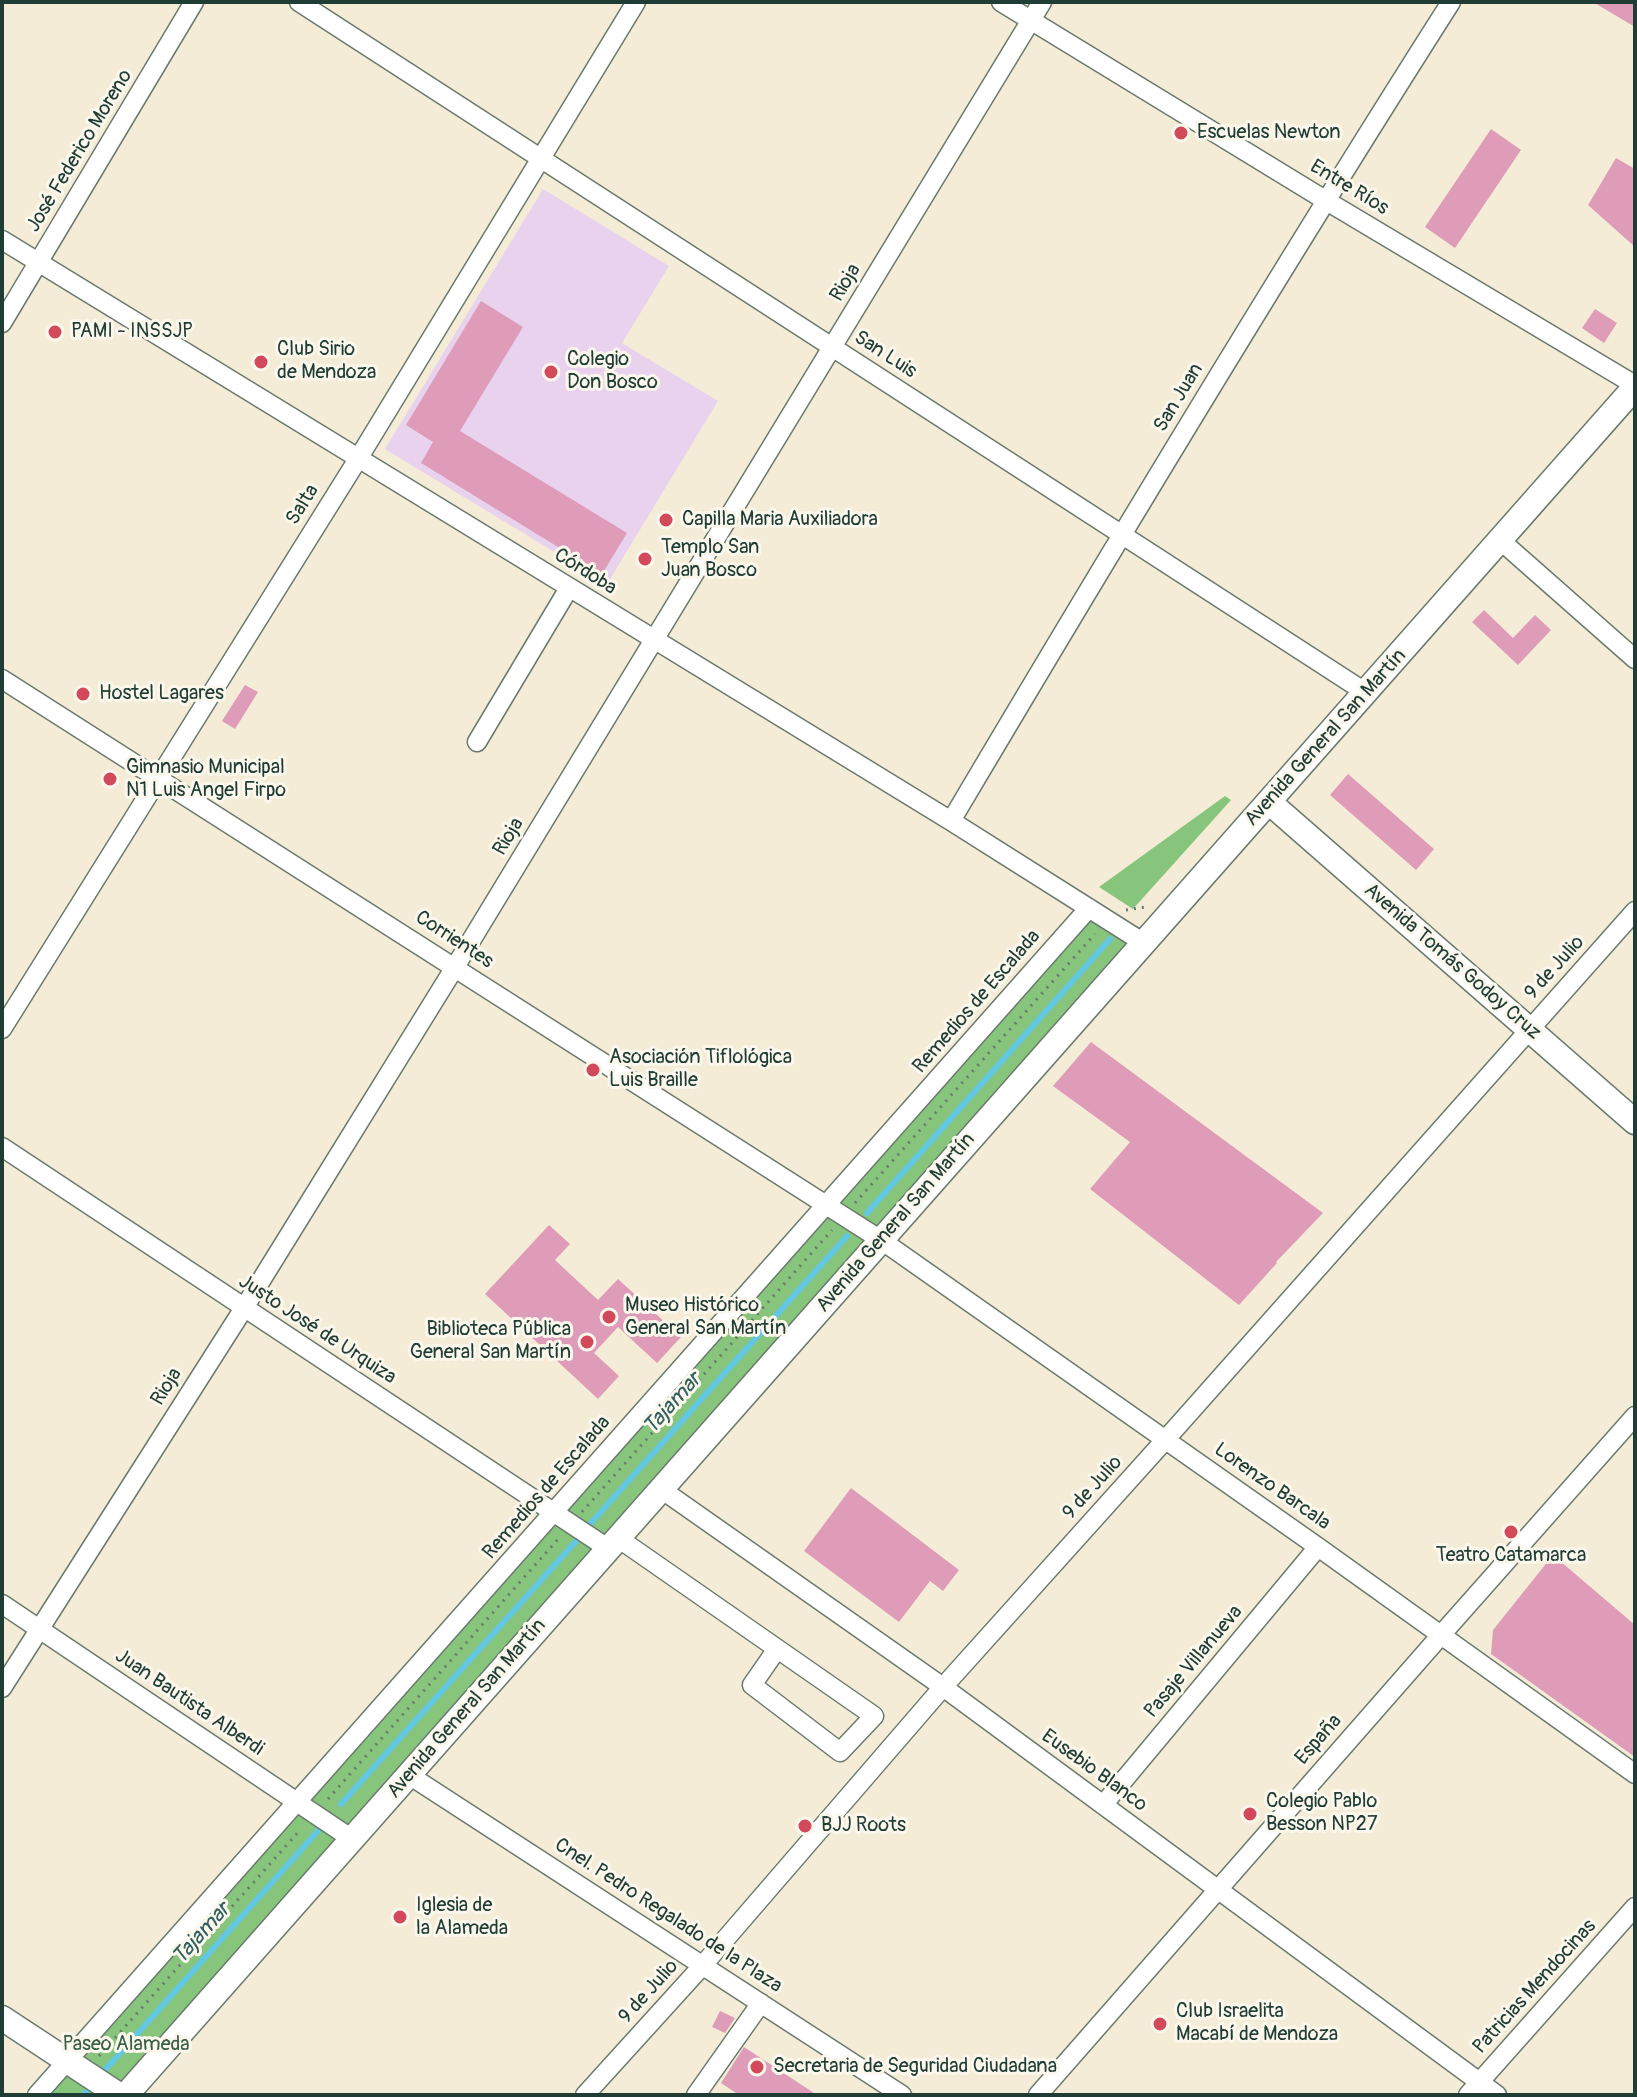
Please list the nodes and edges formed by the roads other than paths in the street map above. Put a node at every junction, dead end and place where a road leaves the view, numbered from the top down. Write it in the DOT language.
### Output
graph roads {
  1 [pos="194,2"];
  2 [pos="299,2"];
  3 [pos="636,2"];
  4 [pos="1001,2"];
  5 [pos="1042,2"];
  6 [pos="1451,2"];
  7 [pos="1031,21"];
  8 [pos="541,158"];
  9 [pos="1325,200"];
  10 [pos="2,240"];
  11 [pos="39,262"];
  12 [pos="2,323"];
  13 [pos="833,347"];
  14 [pos="1635,386"];
  15 [pos="358,459"];
  16 [pos="1122,534"];
  17 [pos="1500,540"];
  18 [pos="569,588"];
  19 [pos="653,640"];
  20 [pos="1635,659"];
  21 [pos="2,679"];
  22 [pos="1365,692"];
  23 [pos="477,742"];
  24 [pos="159,778"];
  25 [pos="1269,802"];
  26 [pos="951,821"];
  27 [pos="1089,908"];
  28 [pos="1635,911"];
  29 [pos="1144,943"];
  30 [pos="455,967"];
  31 [pos="2,1029"];
  32 [pos="1529,1030"];
  33 [pos="1635,1122"];
  34 [pos="2,1147"];
  35 [pos="827,1205"];
  36 [pos="881,1240"];
  37 [pos="244,1308"];
  38 [pos="1635,1416"];
  39 [pos="1166,1439"];
  40 [pos="661,1489"];
  41 [pos="554,1512"];
  42 [pos="614,1544"];
  43 [pos="1318,1547"];
  44 [pos="2,1604"];
  45 [pos="40,1629"];
  46 [pos="1441,1635"];
  47 [pos="777,1649"];
  48 [pos="943,1687"];
  49 [pos="2,1688"];
  50 [pos="1635,1774"];
  51 [pos="409,1775"];
  52 [pos="298,1803"];
  53 [pos="1103,1805"];
  54 [pos="352,1839"];
  55 [pos="1218,1890"];
  56 [pos="1635,1907"];
  57 [pos="703,1965"];
  58 [pos="761,2003"];
  59 [pos="2,2018"];
  60 [pos="76,2067"];
  61 [pos="1474,2088"];
  62 [pos="37,2095"];
  63 [pos="119,2095"];
  64 [pos="126,2095"];
  65 [pos="585,2095"];
  66 [pos="696,2095"];
  67 [pos="902,2095"];
  68 [pos="1038,2095"];
  69 [pos="1497,2095"];
  1 -- 11 [label="street, José Federico Moreno"];
  2 -- 8 [label="street, San Luis"];
  3 -- 8 [label="street, Salta"];
  4 -- 7 [label="street, Entre Ríos"];
  5 -- 7 [label="street, Rioja"];
  6 -- 9 [label="street, San Juan"];
  7 -- 9 [label="street, Entre Ríos"];
  7 -- 13 [label="street, Rioja"];
  8 -- 13 [label="street, San Luis"];
  8 -- 15 [label="street, Salta"];
  9 -- 14 [label="street, Entre Ríos"];
  9 -- 16 [label="street, San Juan"];
  10 -- 11 [label="street, Córdoba"];
  11 -- 12 [label="street, José Federico Moreno"];
  11 -- 15 [label="street, Córdoba"];
  13 -- 16 [label="street, San Luis"];
  13 -- 19 [label="street, Rioja"];
  14 -- 17 [label="main road, Avenida General San Martín"];
  15 -- 18 [label="street, Córdoba"];
  15 -- 24 [label="street, Salta"];
  16 -- 22 [label="street, San Luis"];
  16 -- 26 [label="street, San Juan"];
  17 -- 20 [label="street"];
  17 -- 22 [label="main road, Avenida General San Martín"];
  18 -- 19 [label="street, Córdoba"];
  18 -- 23 [label="street"];
  19 -- 26 [label="street, Córdoba"];
  19 -- 30 [label="street, Rioja"];
  21 -- 24 [label="street, Corrientes"];
  22 -- 25 [label="main road, Avenida General San Martín"];
  24 -- 30 [label="street, Corrientes"];
  24 -- 31 [label="street, Salta"];
  25 -- 29 [label="main road, Avenida General San Martín"];
  25 -- 32 [label="main road, Avenida Tomás Godoy Cruz"];
  26 -- 27 [label="street, Córdoba"];
  27 -- 29 [label="street, Córdoba"];
  27 -- 35 [label="street, Remedios de Escalada"];
  28 -- 32 [label="street, 9 de Julio"];
  29 -- 36 [label="main road, Avenida General San Martín"];
  30 -- 35 [label="street, Corrientes"];
  30 -- 37 [label="street, Rioja"];
  32 -- 33 [label="main road, Avenida Tomás Godoy Cruz"];
  32 -- 39 [label="street, 9 de Julio"];
  34 -- 37 [label="street, Justo José de Urquiza"];
  35 -- 36 [label="street, Corrientes"];
  35 -- 41 [label="street, Remedios de Escalada"];
  36 -- 39 [label="street, Lorenzo Barcala"];
  36 -- 40 [label="main road, Avenida General San Martín"];
  37 -- 41 [label="street, Justo José de Urquiza"];
  37 -- 45 [label="street, Rioja"];
  38 -- 46 [label="street, España"];
  39 -- 43 [label="street, Lorenzo Barcala"];
  39 -- 48 [label="street, 9 de Julio"];
  40 -- 42 [label="main road, Avenida General San Martín"];
  40 -- 48 [label="street, Eusebio Blanco"];
  41 -- 42 [label="street, Justo José de Urquiza"];
  41 -- 52 [label="street, Remedios de Escalada"];
  42 -- 47 [label="street, Justo José de Urquiza"];
  42 -- 51 [label="main road, Avenida General San Martín"];
  43 -- 46 [label="street, Lorenzo Barcala"];
  43 -- 53 [label="street, Pasaje Villanueva"];
  44 -- 45 [label="street, Juan Bautista Alberdi"];
  45 -- 49 [label="street, Rioja"];
  45 -- 52 [label="street, Juan Bautista Alberdi"];
  46 -- 50 [label="street, Lorenzo Barcala"];
  46 -- 55 [label="street, España"];
  47 -- 47 [label="street, Justo José de Urquiza"];
  48 -- 53 [label="street, Eusebio Blanco"];
  48 -- 57 [label="street, 9 de Julio"];
  51 -- 54 [label="main road, Avenida General San Martín"];
  51 -- 57 [label="street, Cnel. Pedro Regalado de la Plaza"];
  52 -- 54 [label="street, Juan Bautista Alberdi"];
  52 -- 60 [label="street, Remedios de Escalada"];
  53 -- 55 [label="street, Eusebio Blanco"];
  54 -- 64 [label="main road, Avenida General San Martín"];
  55 -- 61 [label="street, Eusebio Blanco"];
  55 -- 68 [label="street, España"];
  56 -- 61 [label="street, Patricias Mendocinas"];
  57 -- 58 [label="street, Cnel. Pedro Regalado de la Plaza"];
  57 -- 65 [label="street, 9 de Julio"];
  58 -- 66 [label="street"];
  58 -- 67 [label="street, Cnel. Pedro Regalado de la Plaza"];
  59 -- 60 [label="main road"];
  60 -- 62 [label="street, Remedios de Escalada"];
  60 -- 63 [label="main road"];
  61 -- 69 [label="street, Eusebio Blanco"];
}
